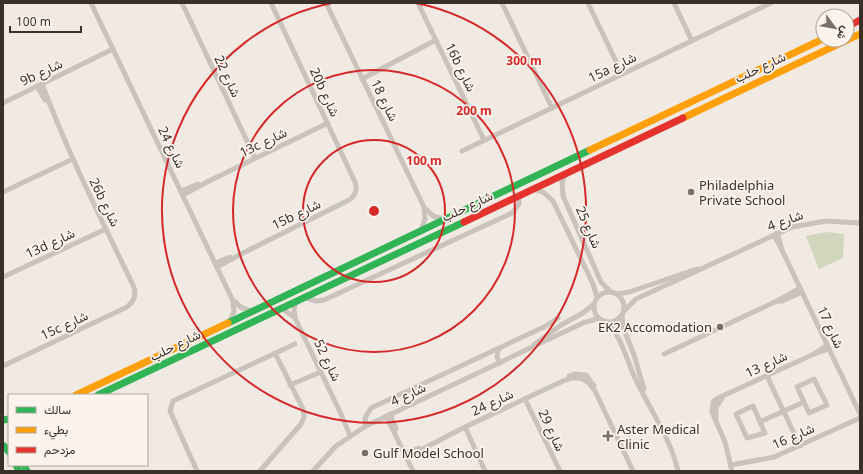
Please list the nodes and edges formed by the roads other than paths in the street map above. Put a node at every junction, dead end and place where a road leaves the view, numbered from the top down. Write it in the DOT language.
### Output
graph roads {
  1 [pos="91,3"];
  2 [pos="182,3"];
  3 [pos="271,3"];
  4 [pos="326,3"];
  5 [pos="418,3"];
  6 [pos="502,3"];
  7 [pos="588,3"];
  8 [pos="674,3"];
  9 [pos="771,3"];
  10 [pos="761,5"];
  11 [pos="436,40"];
  12 [pos="692,41"];
  13 [pos="815,42"];
  14 [pos="830,48"];
  15 [pos="114,51"];
  16 [pos="622,74"];
  17 [pos="362,77"];
  18 [pos="39,85"];
  19 [pos="3,102"];
  20 [pos="552,108"];
  21 [pos="328,123"];
  22 [pos="484,140"];
  23 [pos="462,151"];
  24 [pos="255,158"];
  25 [pos="73,159"];
  26 [pos="570,170"];
  27 [pos="531,189"];
  28 [pos="3,192"];
  29 [pos="356,192"];
  30 [pos="182,193"];
  31 [pos="519,195"];
  32 [pos="424,207"];
  33 [pos="445,219"];
  34 [pos="860,223"];
  35 [pos="106,229"];
  36 [pos="421,230"];
  37 [pos="775,234"];
  38 [pos="722,260"];
  39 [pos="216,265"];
  40 [pos="3,277"];
  41 [pos="801,290"];
  42 [pos="610,291"];
  43 [pos="617,294"];
  44 [pos="597,297"];
  45 [pos="300,299"];
  46 [pos="233,301"];
  47 [pos="132,302"];
  48 [pos="594,304"];
  49 [pos="281,308"];
  50 [pos="252,311"];
  51 [pos="623,312"];
  52 [pos="295,318"];
  53 [pos="558,318"];
  54 [pos="599,318"];
  55 [pos="229,322"];
  56 [pos="606,322"];
  57 [pos="295,344"];
  58 [pos="828,347"];
  59 [pos="498,350"];
  60 [pos="522,352"];
  61 [pos="274,353"];
  62 [pos="488,354"];
  63 [pos="664,354"];
  64 [pos="498,364"];
  65 [pos="3,366"];
  66 [pos="321,372"];
  67 [pos="767,376"];
  68 [pos="290,385"];
  69 [pos="78,394"];
  70 [pos="100,394"];
  71 [pos="525,398"];
  72 [pos="646,400"];
  73 [pos="804,402"];
  74 [pos="784,411"];
  75 [pos="860,414"];
  76 [pos="388,415"];
  77 [pos="860,418"];
  78 [pos="760,422"];
  79 [pos="366,426"];
  80 [pos="465,427"];
  81 [pos="351,434"];
  82 [pos="800,446"];
  83 [pos="406,455"];
  84 [pos="731,465"];
  85 [pos="197,471"];
  86 [pos="260,471"];
  87 [pos="313,471"];
  88 [pos="413,471"];
  89 [pos="485,471"];
  90 [pos="560,471"];
  91 [pos="633,471"];
  92 [pos="678,471"];
  93 [pos="732,471"];
  1 -- 15 [label="street, شارع 24"];
  2 -- 24 [label="street, شارع 22"];
  3 -- 21 [label="street, 20b شارع"];
  4 -- 17 [label="street, شارع 18"];
  5 -- 11 [label="street, 16b شارع"];
  6 -- 20 [label="street"];
  7 -- 16 [label="street"];
  8 -- 12 [label="street"];
  9 -- 10 [label="street, 15a شارع"];
  10 -- 12 [label="street, 15a شارع"];
  11 -- 17 [label="street"];
  11 -- 22 [label="street, 16b شارع"];
  12 -- 16 [label="street, 15a شارع"];
  13 -- 33 [label="street, شارع حلب"];
  14 -- 26 [label="street, شارع حلب"];
  15 -- 18 [label="street, 9b شارع"];
  15 -- 30 [label="street, شارع 24"];
  16 -- 20 [label="street, 15a شارع"];
  17 -- 32 [label="street, شارع 18"];
  18 -- 19 [label="street, 9b شارع"];
  18 -- 25 [label="street, 26b شارع"];
  20 -- 22 [label="street, 15a شارع"];
  21 -- 24 [label="street, 13c شارع"];
  21 -- 29 [label="street, 20b شارع"];
  22 -- 23 [label="street, 15a شارع"];
  24 -- 30 [label="street, 13c شارع"];
  25 -- 28 [label="street"];
  25 -- 35 [label="street, 26b شارع"];
  26 -- 27 [label="street, شارع حلب"];
  26 -- 42 [label="street, شارع 25"];
  27 -- 31 [label="street, شارع حلب"];
  27 -- 44 [label="street, شارع 25"];
  29 -- 39 [label="street, 15b شارع"];
  30 -- 39 [label="street, شارع 24"];
  31 -- 45 [label="street, شارع حلب"];
  31 -- 45 [label="street"];
  32 -- 33 [label="street"];
  32 -- 36 [label="street"];
  33 -- 36 [label="street, شارع حلب"];
  34 -- 37 [label="street, شارع 4"];
  35 -- 40 [label="street, 13d شارع"];
  35 -- 47 [label="street, 26b شارع"];
  36 -- 50 [label="street, شارع حلب"];
  37 -- 38 [label="street, شارع 4"];
  37 -- 41 [label="street, شارع 17"];
  38 -- 43 [label="street, شارع 4"];
  38 -- 51 [label="street, شارع 4"];
  39 -- 46 [label="street, شارع 24"];
  41 -- 58 [label="street, شارع 17"];
  41 -- 63 [label="street"];
  42 -- 43 [label="street"];
  42 -- 44 [label="street"];
  43 -- 51 [label="street"];
  44 -- 48 [label="street"];
  45 -- 49 [label="street, شارع حلب"];
  45 -- 52 [label="street, شارع 52"];
  46 -- 50 [label="street"];
  46 -- 55 [label="street"];
  47 -- 65 [label="street, 15c شارع"];
  48 -- 54 [label="street"];
  48 -- 60 [label="street, شارع 4"];
  49 -- 52 [label="street, شارع 52"];
  49 -- 70 [label="street, شارع حلب"];
  50 -- 55 [label="street, شارع حلب"];
  51 -- 56 [label="street"];
  51 -- 72 [label="street"];
  52 -- 66 [label="street, شارع 52"];
  53 -- 59 [label="street"];
  54 -- 56 [label="street"];
  54 -- 60 [label="street, شارع 4"];
  55 -- 69 [label="street, شارع حلب"];
  56 -- 72 [label="street"];
  57 -- 61 [label="street"];
  58 -- 67 [label="street, شارع 13"];
  58 -- 75 [label="street, شارع 17"];
  59 -- 62 [label="street"];
  59 -- 64 [label="street"];
  60 -- 64 [label="street, شارع 4"];
  61 -- 68 [label="street"];
  61 -- 85 [label="street"];
  62 -- 64 [label="street"];
  62 -- 79 [label="street"];
  64 -- 76 [label="street, شارع 4"];
  66 -- 68 [label="street"];
  66 -- 81 [label="street, شارع 52"];
  67 -- 74 [label="street"];
  67 -- 84 [label="street, شارع 13"];
  68 -- 86 [label="street"];
  71 -- 80 [label="street, شارع 24"];
  71 -- 90 [label="street, شارع 29"];
  71 -- 91 [label="street, شارع 24"];
  72 -- 92 [label="street"];
  73 -- 73 [label="street"];
  73 -- 74 [label="street"];
  74 -- 78 [label="street"];
  74 -- 82 [label="street"];
  76 -- 79 [label="street, شارع 4"];
  76 -- 83 [label="street"];
  77 -- 82 [label="street, شارع 16"];
  78 -- 78 [label="street"];
  79 -- 81 [label="street, شارع 4"];
  80 -- 83 [label="street, شارع 24"];
  80 -- 89 [label="street"];
  81 -- 87 [label="street, شارع 4"];
  82 -- 84 [label="street, شارع 16"];
  83 -- 88 [label="street"];
  84 -- 93 [label="street, شارع 13"];
}
